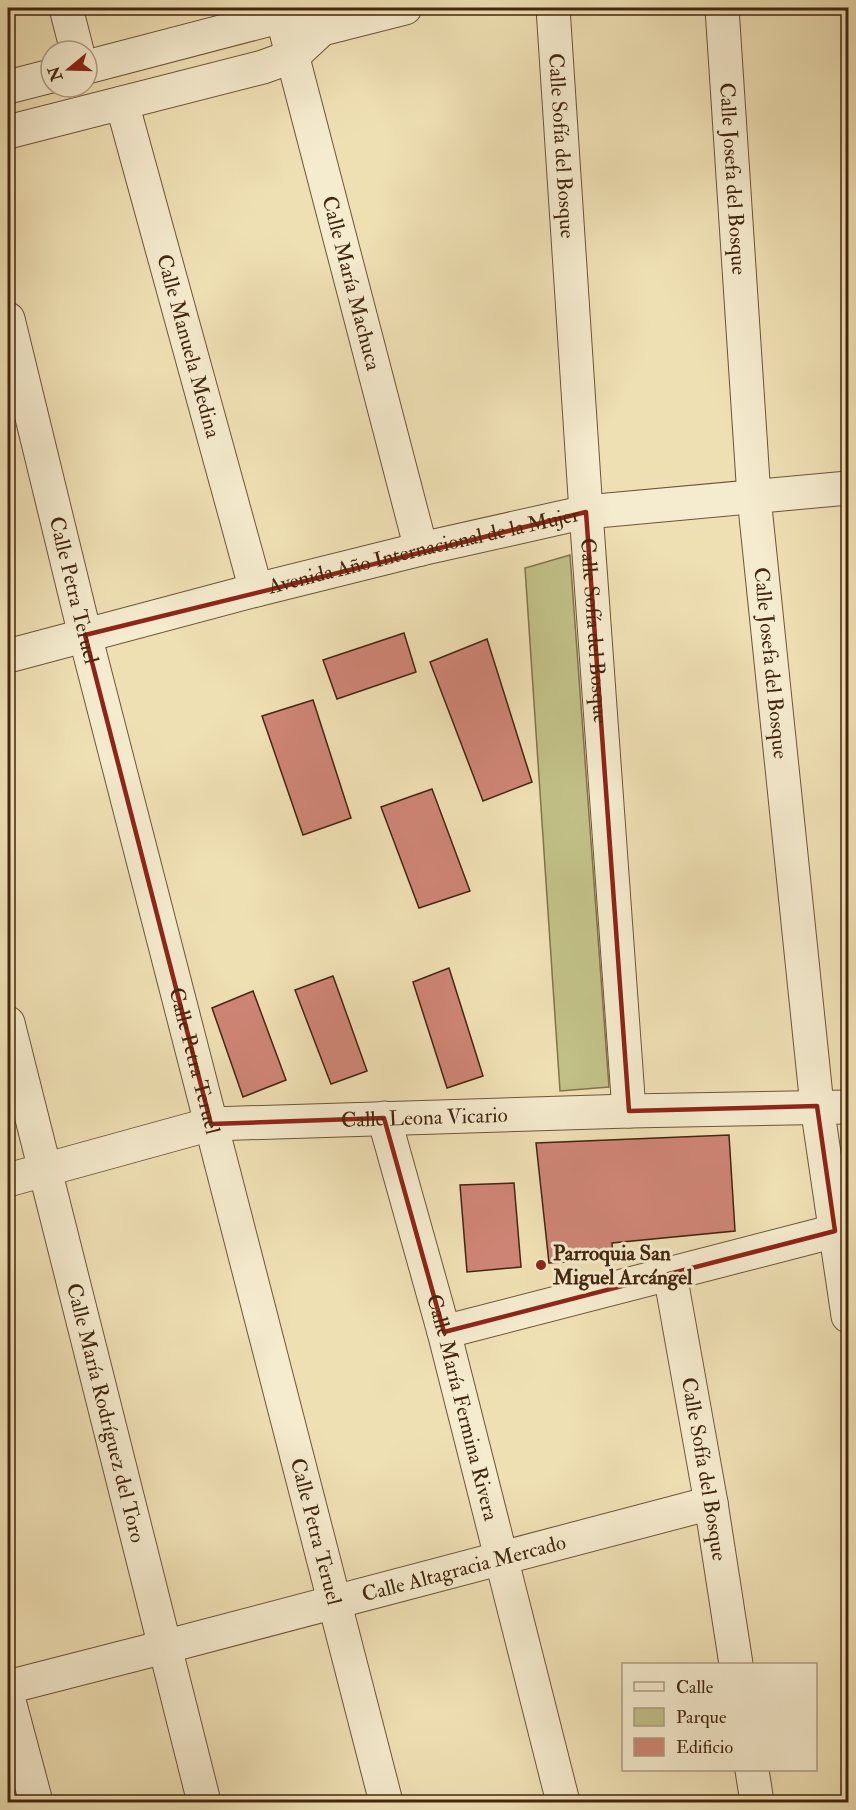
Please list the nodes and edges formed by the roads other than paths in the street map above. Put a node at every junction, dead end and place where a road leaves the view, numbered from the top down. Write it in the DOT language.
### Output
graph roads {
  1 [pos="66,8"];
  2 [pos="405,8"];
  3 [pos="552,8"];
  4 [pos="722,8"];
  5 [pos="260,16"];
  6 [pos="322,29"];
  7 [pos="73,39"];
  8 [pos="293,56"];
  9 [pos="99,63"];
  10 [pos="263,67"];
  11 [pos="39,79"];
  12 [pos="8,87"];
  13 [pos="123,103"];
  14 [pos="8,132"];
  15 [pos="8,319"];
  16 [pos="849,488"];
  17 [pos="754,497"];
  18 [pos="586,512"];
  19 [pos="421,549"];
  20 [pos="256,590"];
  21 [pos="85,635"];
  22 [pos="8,656"];
  23 [pos="8,1023"];
  24 [pos="833,1106"];
  25 [pos="628,1111"];
  26 [pos="384,1118"];
  27 [pos="211,1124"];
  28 [pos="44,1170"];
  29 [pos="8,1180"];
  30 [pos="835,1231"];
  31 [pos="670,1274"];
  32 [pos="849,1316"];
  33 [pos="444,1332"];
  34 [pos="711,1503"];
  35 [pos="502,1557"];
  36 [pos="335,1602"];
  37 [pos="164,1647"];
  38 [pos="736,1663"];
  39 [pos="8,1687"];
  40 [pos="8,1697"];
  41 [pos="752,1771"];
  42 [pos="36,1803"];
  43 [pos="204,1803"];
  44 [pos="386,1803"];
  45 [pos="563,1803"];
  46 [pos="757,1803"];
  1 -- 7 [label="street"];
  2 -- 6 [label="street"];
  3 -- 18 [label="street, Calle Sofía del Bosque"];
  4 -- 17 [label="street, Calle Josefa del Bosque"];
  5 -- 6 [label="street"];
  5 -- 8 [label="street, Calle María Machuca"];
  5 -- 9 [label="street"];
  5 -- 10 [label="street"];
  6 -- 8 [label="street"];
  8 -- 10 [label="street"];
  8 -- 19 [label="street, Calle María Machuca"];
  10 -- 13 [label="street"];
  11 -- 12 [label="street"];
  13 -- 14 [label="street"];
  13 -- 20 [label="street, Calle Manuela Medina"];
  15 -- 21 [label="street, Calle Petra Teruel"];
  16 -- 17 [label="street, Avenida Año Internacional de la Mujer"];
  17 -- 18 [label="street, Avenida Año Internacional de la Mujer"];
  17 -- 24 [label="street, Calle Josefa del Bosque"];
  18 -- 19 [label="street, Avenida Año Internacional de la Mujer"];
  18 -- 25 [label="street, Calle Sofía del Bosque"];
  19 -- 20 [label="street, Avenida Año Internacional de la Mujer"];
  20 -- 21 [label="street, Avenida Año Internacional de la Mujer"];
  21 -- 22 [label="street, Avenida Año Internacional de la Mujer"];
  21 -- 27 [label="street, Calle Petra Teruel"];
  23 -- 28 [label="street, Calle María Rodríguez del Toro"];
  24 -- 25 [label="street, Calle Leona Vicario"];
  24 -- 30 [label="street, Calle Josefa del Bosque"];
  25 -- 26 [label="street, Calle Leona Vicario"];
  26 -- 27 [label="street, Calle Leona Vicario"];
  26 -- 33 [label="street, Calle María Fermina Rivera"];
  27 -- 28 [label="street, Calle Leona Vicario"];
  27 -- 36 [label="street, Calle Petra Teruel"];
  28 -- 29 [label="street, Calle Leona Vicario"];
  28 -- 37 [label="street, Calle María Rodríguez del Toro"];
  30 -- 31 [label="street"];
  30 -- 32 [label="street, Calle Josefa del Bosque"];
  31 -- 33 [label="street"];
  31 -- 34 [label="street, Calle Sofía del Bosque"];
  33 -- 35 [label="street, Calle María Fermina Rivera"];
  34 -- 35 [label="street, Calle Altagracia Mercado"];
  34 -- 38 [label="street, Calle Sofía del Bosque"];
  35 -- 36 [label="street, Calle Altagracia Mercado"];
  35 -- 45 [label="street, Calle María Fermina Rivera"];
  36 -- 37 [label="street, Calle Altagracia Mercado"];
  36 -- 44 [label="street, Calle Petra Teruel"];
  37 -- 39 [label="street, Calle Altagracia Mercado"];
  37 -- 43 [label="street, Calle María Rodríguez del Toro"];
  40 -- 42 [label="street"];
  41 -- 46 [label="street"];
}
